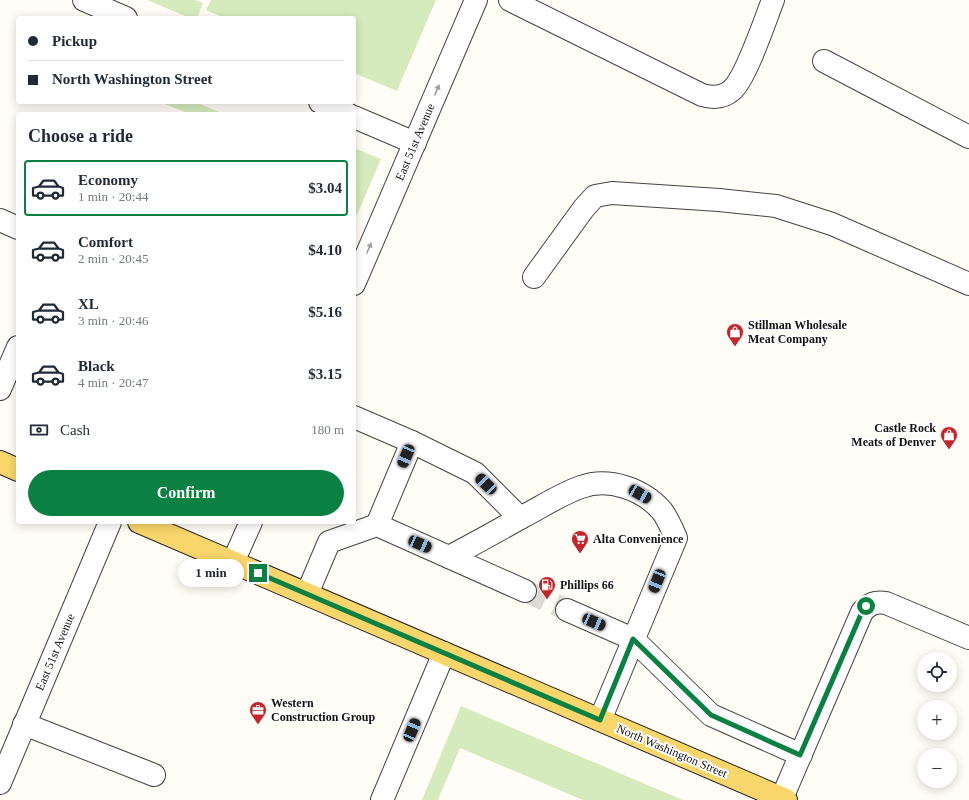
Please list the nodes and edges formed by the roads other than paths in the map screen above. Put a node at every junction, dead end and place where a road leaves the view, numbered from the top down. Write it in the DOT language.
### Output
graph roads {
  1 [pos="84,0"];
  2 [pos="476,0"];
  3 [pos="510,0"];
  4 [pos="773,0"];
  5 [pos="121,16"];
  6 [pos="824,61"];
  7 [pos="325,104"];
  8 [pos="343,112"];
  9 [pos="356,118"];
  10 [pos="969,137"];
  11 [pos="415,143"];
  12 [pos="0,220"];
  13 [pos="16,227"];
  14 [pos="534,277"];
  15 [pos="356,279"];
  16 [pos="969,284"];
  17 [pos="16,352"];
  18 [pos="0,389"];
  19 [pos="356,418"];
  20 [pos="412,442"];
  21 [pos="0,462"];
  22 [pos="16,469"];
  23 [pos="520,518"];
  24 [pos="109,524"];
  25 [pos="144,524"];
  26 [pos="250,524"];
  27 [pos="377,525"];
  28 [pos="449,557"];
  29 [pos="233,562"];
  30 [pos="526,592"];
  31 [pos="307,594"];
  32 [pos="567,610"];
  33 [pos="969,638"];
  34 [pos="633,639"];
  35 [pos="444,653"];
  36 [pos="600,720"];
  37 [pos="24,724"];
  38 [pos="800,755"];
  39 [pos="154,775"];
  40 [pos="0,783"];
  41 [pos="784,799"];
  42 [pos="382,800"];
  1 -- 5 [label="street"];
  11 -- 2 [label="street, East 51st Avenue, one-way"];
  3 -- 4 [label="street"];
  6 -- 10 [label="street"];
  7 -- 8 [label="street"];
  9 -- 11 [label="street"];
  15 -- 11 [label="street, East 51st Avenue, one-way"];
  12 -- 13 [label="street"];
  14 -- 16 [label="street"];
  17 -- 18 [label="street"];
  19 -- 20 [label="street"];
  20 -- 23 [label="street"];
  20 -- 27 [label="street"];
  21 -- 22 [label="main road"];
  23 -- 28 [label="street"];
  23 -- 34 [label="street"];
  24 -- 37 [label="street, East 51st Avenue"];
  25 -- 29 [label="main road, North Washington Street"];
  26 -- 29 [label="street"];
  27 -- 28 [label="street"];
  27 -- 31 [label="street"];
  28 -- 30 [label="street"];
  29 -- 31 [label="main road, North Washington Street"];
  31 -- 35 [label="main road, North Washington Street"];
  32 -- 34 [label="street"];
  33 -- 38 [label="street"];
  34 -- 36 [label="street"];
  34 -- 38 [label="street"];
  35 -- 36 [label="main road, North Washington Street"];
  35 -- 42 [label="street"];
  36 -- 41 [label="main road, North Washington Street"];
  37 -- 39 [label="street"];
  37 -- 40 [label="street, East 51st Avenue"];
  38 -- 41 [label="street"];
}
